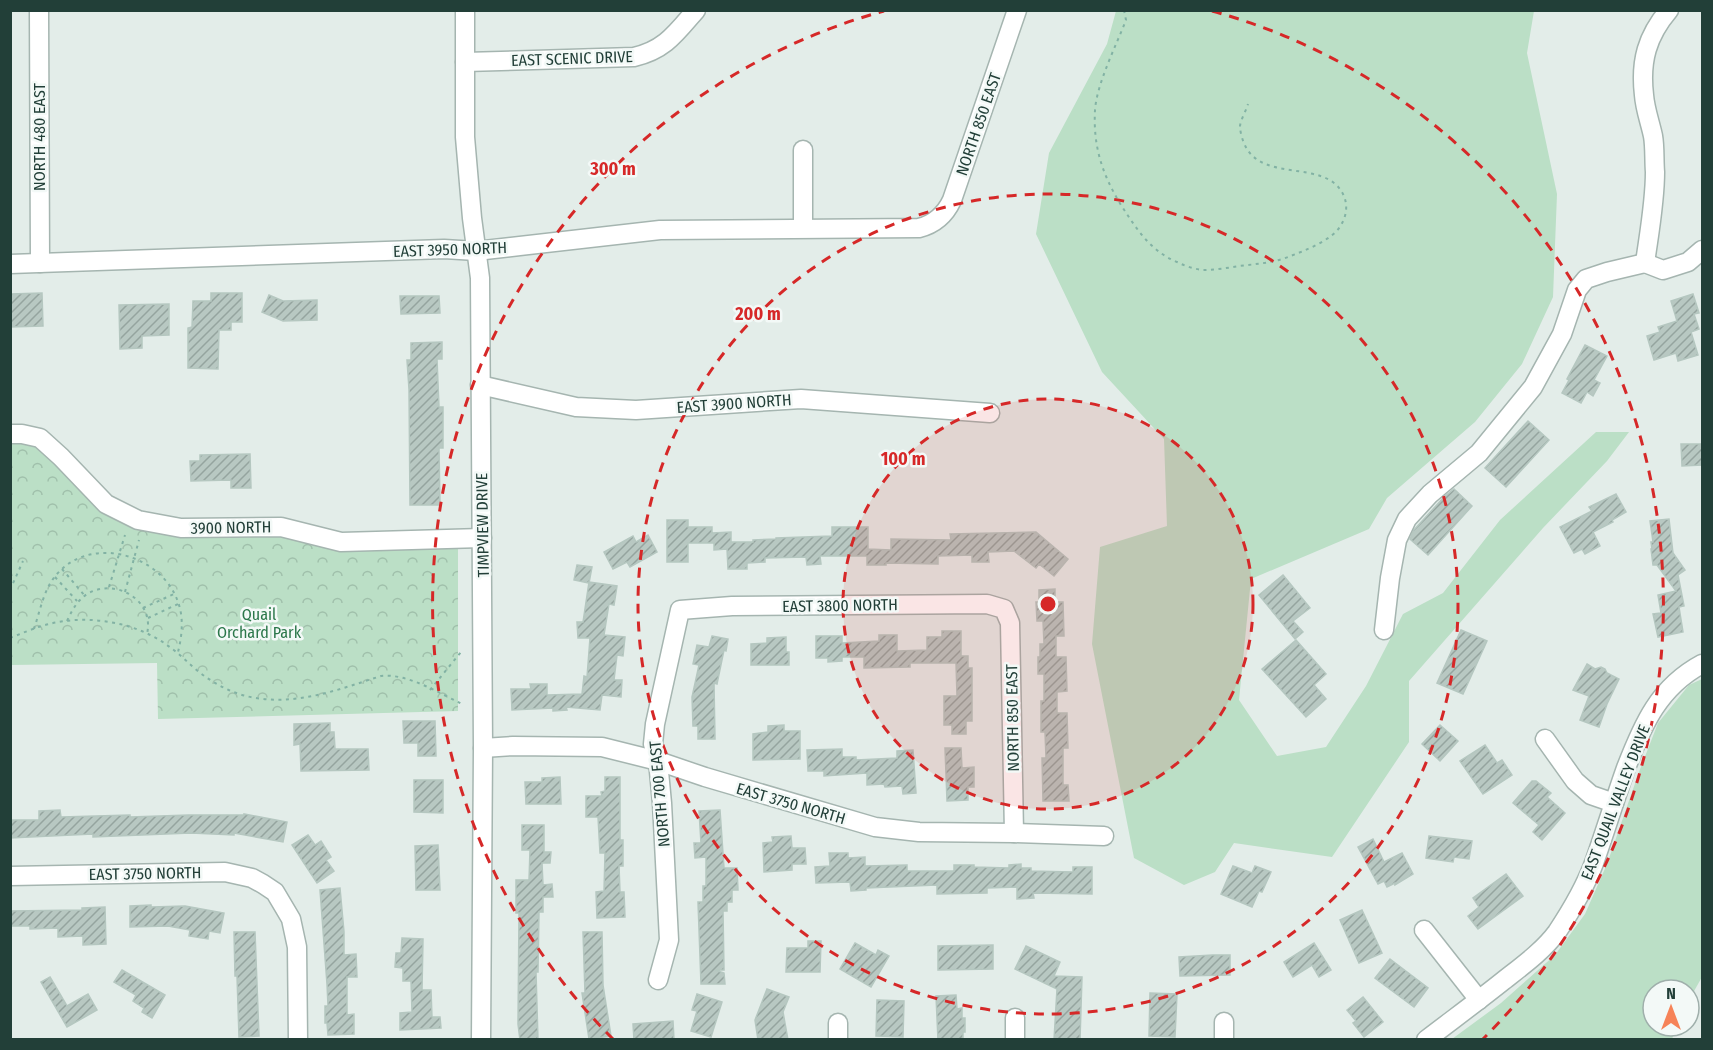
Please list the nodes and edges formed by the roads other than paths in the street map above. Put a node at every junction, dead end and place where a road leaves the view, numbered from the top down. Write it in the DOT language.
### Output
graph roads {
  1 [pos="39,10"];
  2 [pos="465,10"];
  3 [pos="696,10"];
  4 [pos="1017,10"];
  5 [pos="1669,10"];
  6 [pos="465,62"];
  7 [pos="803,150"];
  8 [pos="926,226"];
  9 [pos="803,228"];
  10 [pos="1702,250"];
  11 [pos="476,251"];
  12 [pos="40,263"];
  13 [pos="1645,263"];
  14 [pos="10,264"];
  15 [pos="480,385"];
  16 [pos="990,413"];
  17 [pos="10,434"];
  18 [pos="482,538"];
  19 [pos="1000,608"];
  20 [pos="680,610"];
  21 [pos="1384,630"];
  22 [pos="1702,663"];
  23 [pos="1545,739"];
  24 [pos="483,748"];
  25 [pos="658,760"];
  26 [pos="1614,803"];
  27 [pos="1014,833"];
  28 [pos="1104,836"];
  29 [pos="10,876"];
  30 [pos="1424,930"];
  31 [pos="658,980"];
  32 [pos="1479,1000"];
  33 [pos="1015,1018"];
  34 [pos="298,1040"];
  35 [pos="481,1040"];
  36 [pos="1015,1040"];
  37 [pos="1426,1040"];
  1 -- 12 [label="street, NORTH 480 EAST"];
  2 -- 6 [label="street, TIMPVIEW DRIVE"];
  3 -- 6 [label="street, EAST SCENIC DRIVE"];
  4 -- 8 [label="street, NORTH 850 EAST"];
  5 -- 13 [label="street"];
  6 -- 11 [label="street, TIMPVIEW DRIVE"];
  7 -- 9 [label="street"];
  8 -- 9 [label="street, EAST 3950 NORTH"];
  9 -- 11 [label="street, EAST 3950 NORTH"];
  10 -- 13 [label="street"];
  11 -- 12 [label="street, EAST 3950 NORTH"];
  11 -- 15 [label="street, TIMPVIEW DRIVE"];
  12 -- 14 [label="street, EAST 3950 NORTH"];
  13 -- 21 [label="street"];
  15 -- 16 [label="street, EAST 3900 NORTH"];
  15 -- 18 [label="street, TIMPVIEW DRIVE"];
  17 -- 18 [label="street, 3900 NORTH"];
  18 -- 24 [label="street, TIMPVIEW DRIVE"];
  19 -- 20 [label="street, EAST 3800 NORTH"];
  19 -- 27 [label="street, NORTH 850 EAST"];
  20 -- 25 [label="street, NORTH 700 EAST"];
  22 -- 26 [label="street, EAST QUAIL VALLEY DRIVE"];
  23 -- 26 [label="street"];
  24 -- 25 [label="street, EAST 3750 NORTH"];
  24 -- 35 [label="street, TIMPVIEW DRIVE"];
  25 -- 27 [label="street, EAST 3750 NORTH"];
  25 -- 31 [label="street, NORTH 700 EAST"];
  26 -- 32 [label="street, EAST QUAIL VALLEY DRIVE"];
  27 -- 28 [label="street, EAST 3750 NORTH"];
  29 -- 34 [label="street, EAST 3750 NORTH"];
  30 -- 32 [label="street"];
  32 -- 37 [label="street, EAST QUAIL VALLEY DRIVE"];
  33 -- 36 [label="street"];
}
